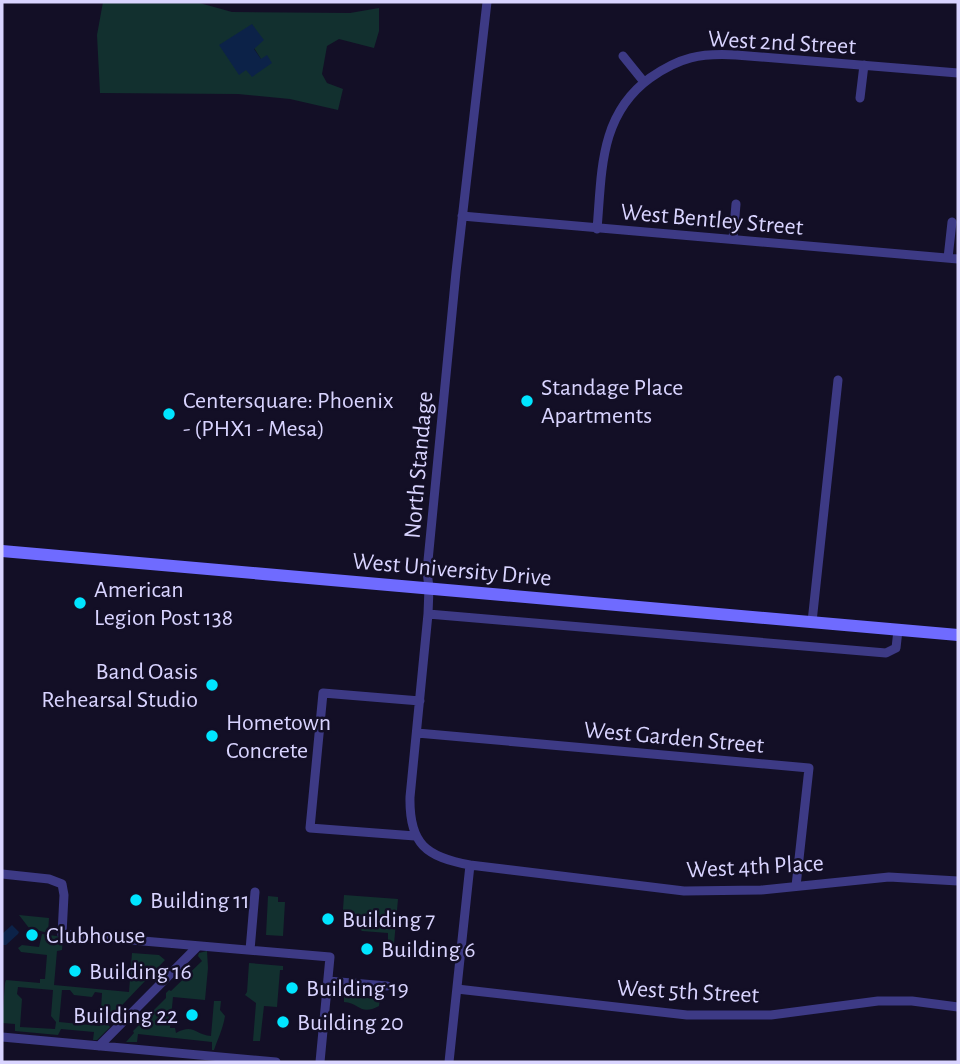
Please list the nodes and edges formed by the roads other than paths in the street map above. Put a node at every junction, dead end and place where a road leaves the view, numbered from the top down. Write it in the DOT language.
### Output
graph roads {
  1 [pos="487,2"];
  2 [pos="623,56"];
  3 [pos="864,65"];
  4 [pos="958,73"];
  5 [pos="644,82"];
  6 [pos="860,99"];
  7 [pos="736,204"];
  8 [pos="462,216"];
  9 [pos="952,222"];
  10 [pos="597,229"];
  11 [pos="733,239"];
  12 [pos="953,259"];
  13 [pos="838,380"];
  14 [pos="2,551"];
  15 [pos="429,588"];
  16 [pos="428,614"];
  17 [pos="812,622"];
  18 [pos="898,629"];
  19 [pos="958,635"];
  20 [pos="420,701"];
  21 [pos="417,733"];
  22 [pos="415,836"];
  23 [pos="470,865"];
  24 [pos="2,874"];
  25 [pos="958,881"];
  26 [pos="796,886"];
  27 [pos="255,892"];
  28 [pos="198,946"];
  29 [pos="250,950"];
  30 [pos="328,981"];
  31 [pos="387,986"];
  32 [pos="457,989"];
  33 [pos="958,1007"];
  34 [pos="2,1037"];
  35 [pos="99,1046"];
  36 [pos="276,1062"];
  37 [pos="320,1062"];
  38 [pos="449,1062"];
  1 -- 8 [label="street, North Standage"];
  2 -- 5 [label="street"];
  3 -- 4 [label="street, West 2nd Street"];
  3 -- 5 [label="street, West 2nd Street"];
  3 -- 6 [label="street"];
  5 -- 10 [label="street, West 2nd Street"];
  7 -- 11 [label="street"];
  8 -- 10 [label="street, West Bentley Street"];
  8 -- 15 [label="street, North Standage"];
  9 -- 12 [label="street"];
  10 -- 11 [label="street, West Bentley Street"];
  11 -- 12 [label="street, West Bentley Street"];
  13 -- 17 [label="street"];
  14 -- 15 [label="main road, West University Drive"];
  15 -- 16 [label="street, North Standage"];
  15 -- 17 [label="main road, West University Drive"];
  16 -- 18 [label="street, West University Drive"];
  16 -- 20 [label="street, North Standage"];
  17 -- 18 [label="main road, West University Drive"];
  18 -- 19 [label="main road, West University Drive"];
  20 -- 21 [label="street, North Standage"];
  20 -- 22 [label="street"];
  21 -- 22 [label="street, North Standage"];
  21 -- 26 [label="street, West Garden Street"];
  22 -- 23 [label="street"];
  23 -- 26 [label="street, West 4th Place"];
  23 -- 32 [label="street"];
  24 -- 28 [label="street"];
  25 -- 26 [label="street, West 4th Place"];
  27 -- 29 [label="street"];
  28 -- 29 [label="street"];
  28 -- 35 [label="street"];
  29 -- 30 [label="street"];
  30 -- 31 [label="street"];
  30 -- 37 [label="street"];
  32 -- 33 [label="street, West 5th Street"];
  32 -- 38 [label="street"];
  34 -- 35 [label="street"];
  35 -- 36 [label="street"];
}
